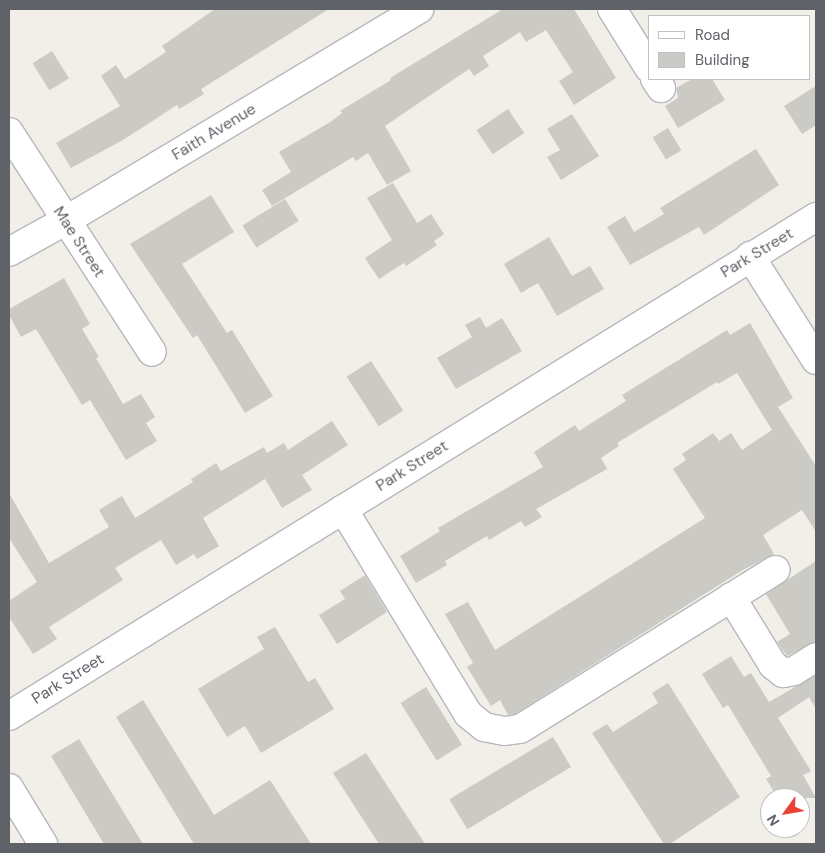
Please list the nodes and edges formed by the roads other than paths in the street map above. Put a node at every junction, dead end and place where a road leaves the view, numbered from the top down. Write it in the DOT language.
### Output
graph roads {
  1 [pos="418,9"];
  2 [pos="612,9"];
  3 [pos="648,67"];
  4 [pos="9,132"];
  5 [pos="816,217"];
  6 [pos="65,221"];
  7 [pos="9,252"];
  8 [pos="750,256"];
  9 [pos="152,352"];
  10 [pos="816,360"];
  11 [pos="343,509"];
  12 [pos="775,570"];
  13 [pos="731,597"];
  14 [pos="816,657"];
  15 [pos="9,716"];
  16 [pos="9,788"];
  17 [pos="43,844"];
  1 -- 6 [label="street, Faith Avenue"];
  2 -- 3 [label="street"];
  4 -- 6 [label="street, Mae Street"];
  5 -- 8 [label="street, Park Street"];
  6 -- 7 [label="street, Faith Avenue"];
  6 -- 9 [label="street, Mae Street"];
  8 -- 10 [label="street"];
  8 -- 11 [label="street, Park Street"];
  11 -- 13 [label="street"];
  11 -- 15 [label="street, Park Street"];
  12 -- 13 [label="street"];
  13 -- 14 [label="street"];
  16 -- 17 [label="street"];
}
